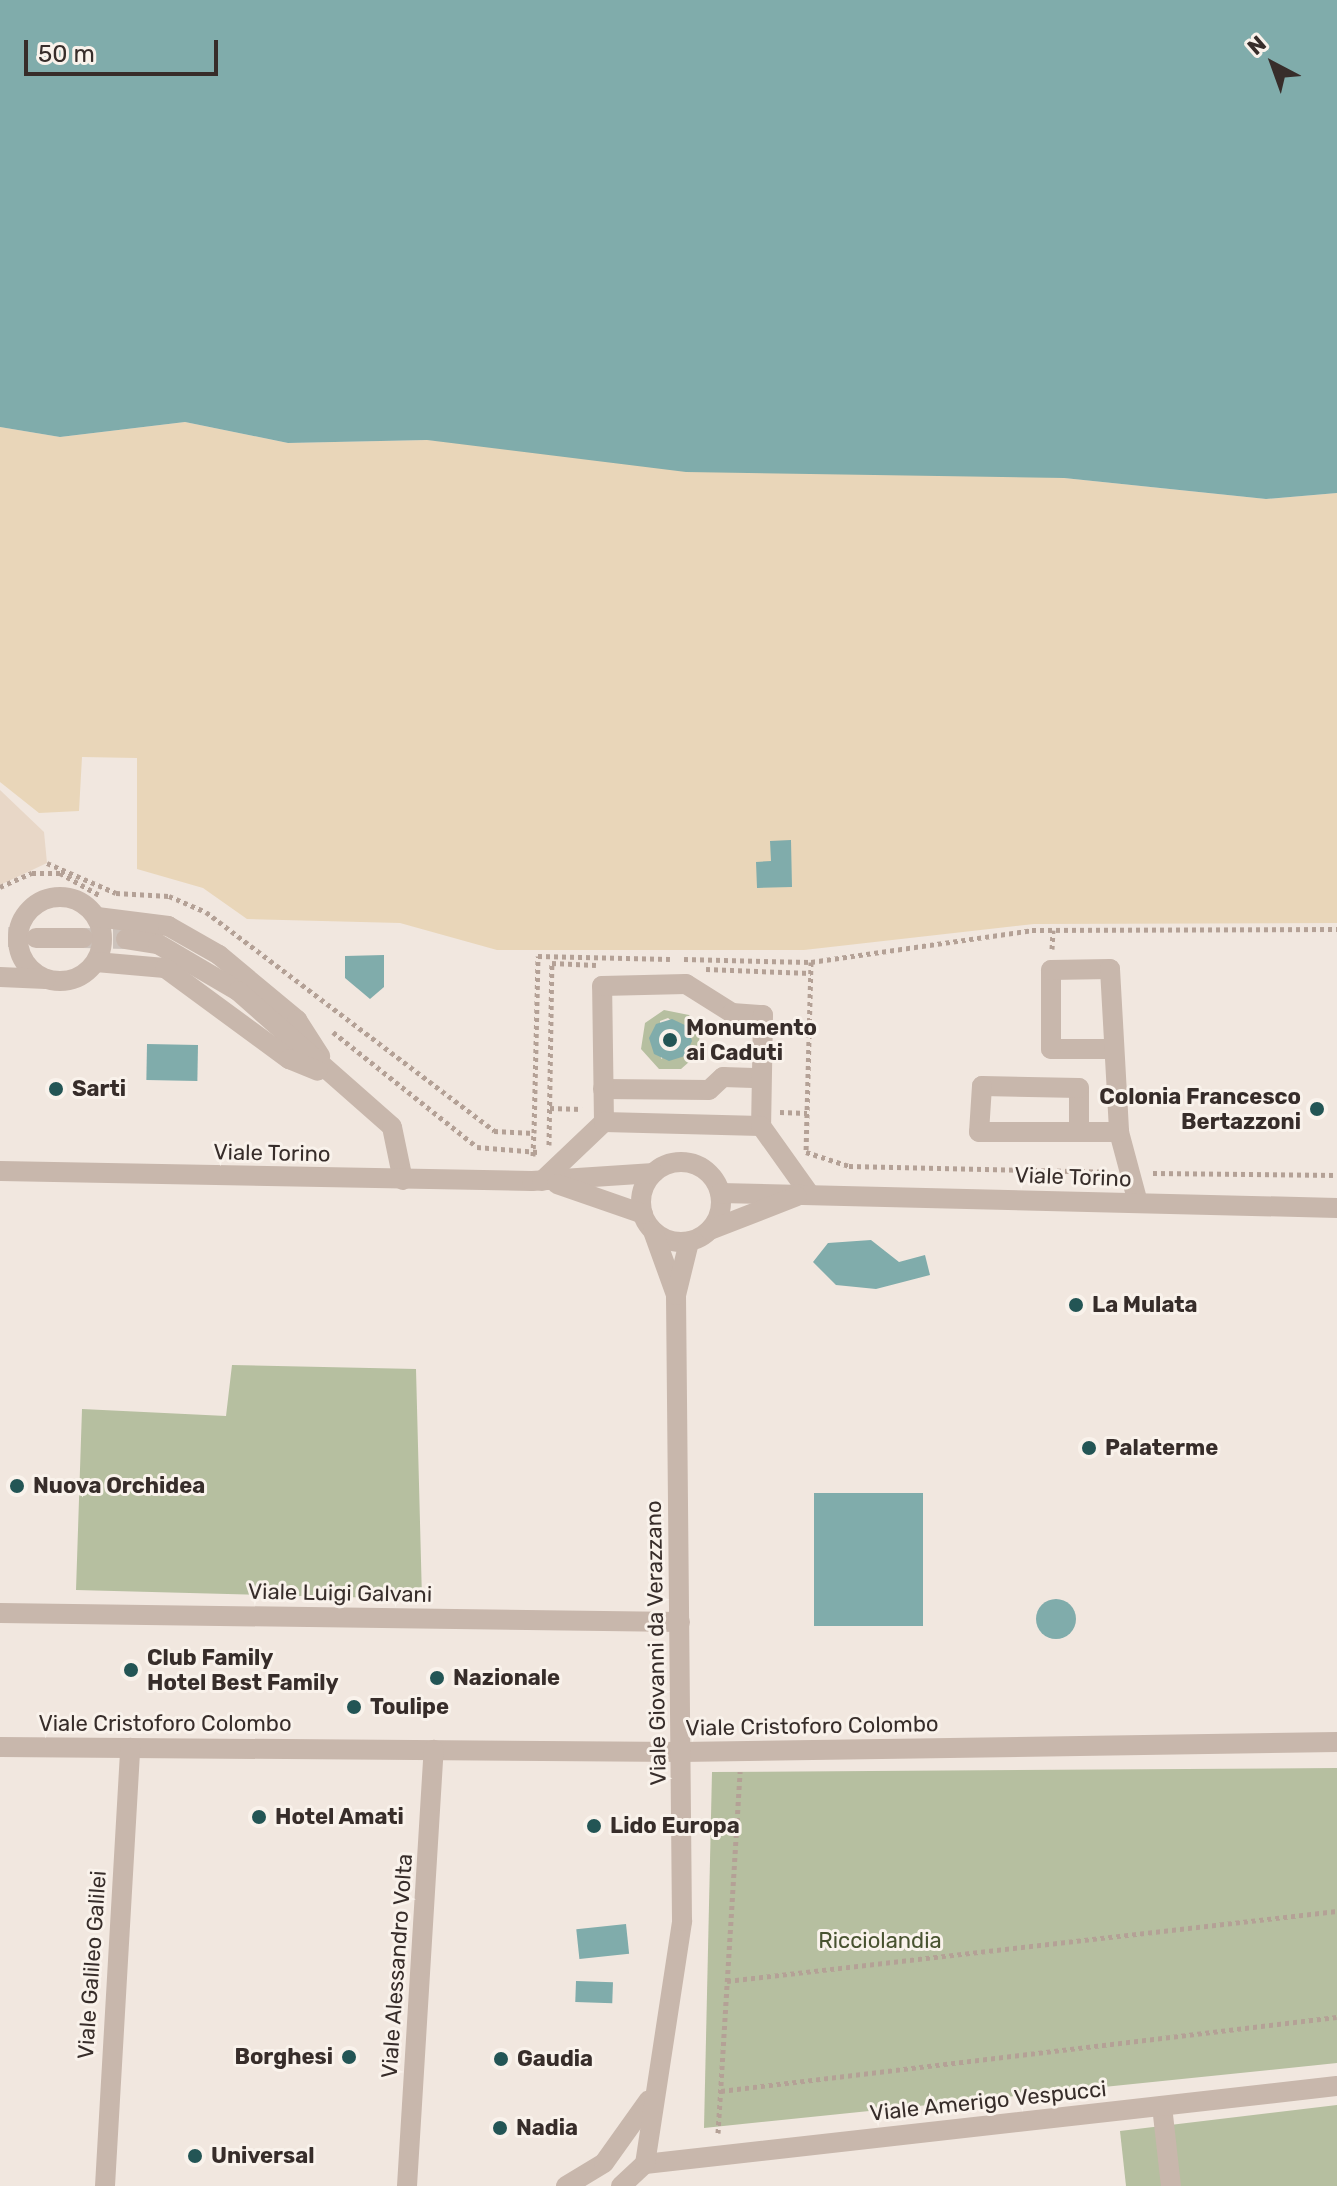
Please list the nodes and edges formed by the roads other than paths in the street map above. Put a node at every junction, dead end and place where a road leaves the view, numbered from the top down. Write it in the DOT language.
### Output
graph roads {
  1 [pos="97,917"];
  2 [pos="36,938"];
  3 [pos="83,938"];
  4 [pos="126,939"];
  5 [pos="96,962"];
  6 [pos="0,977"];
  7 [pos="46,979"];
  8 [pos="1112,1049"];
  9 [pos="333,1077"];
  10 [pos="761,1078"];
  11 [pos="603,1089"];
  12 [pos="604,1122"];
  13 [pos="761,1126"];
  14 [pos="1079,1132"];
  15 [pos="1119,1132"];
  16 [pos="0,1171"];
  17 [pos="654,1173"];
  18 [pos="403,1180"];
  19 [pos="542,1181"];
  20 [pos="808,1192"];
  21 [pos="720,1193"];
  22 [pos="1138,1203"];
  23 [pos="1337,1208"];
  24 [pos="648,1222"];
  25 [pos="710,1230"];
  26 [pos="689,1242"];
  27 [pos="676,1295"];
  28 [pos="0,1613"];
  29 [pos="680,1622"];
  30 [pos="1337,1742"];
  31 [pos="0,1747"];
  32 [pos="130,1748"];
  33 [pos="434,1750"];
  34 [pos="681,1752"];
  35 [pos="657,2086"];
  36 [pos="1337,2086"];
  37 [pos="1162,2106"];
  38 [pos="645,2164"];
  39 [pos="105,2186"];
  40 [pos="407,2186"];
  41 [pos="566,2186"];
  42 [pos="621,2186"];
  43 [pos="1171,2186"];
  1 -- 5 [label="street"];
  1 -- 7 [label="street"];
  1 -- 9 [label="street"];
  2 -- 3 [label="street"];
  4 -- 9 [label="street"];
  5 -- 7 [label="street"];
  5 -- 9 [label="street"];
  6 -- 7 [label="street"];
  8 -- 8 [label="street"];
  8 -- 15 [label="street"];
  9 -- 18 [label="street"];
  10 -- 11 [label="street"];
  10 -- 11 [label="street"];
  10 -- 13 [label="street"];
  11 -- 12 [label="street"];
  12 -- 13 [label="street"];
  12 -- 19 [label="street"];
  13 -- 20 [label="street"];
  14 -- 14 [label="street"];
  14 -- 15 [label="street"];
  15 -- 22 [label="street"];
  16 -- 18 [label="street, Viale Torino"];
  17 -- 19 [label="street, Viale Torino"];
  17 -- 21 [label="street"];
  17 -- 24 [label="street"];
  18 -- 19 [label="street, Viale Torino"];
  19 -- 24 [label="street, Viale Torino"];
  20 -- 21 [label="street, Viale Torino"];
  20 -- 22 [label="street, Viale Torino"];
  20 -- 25 [label="street, Viale Torino"];
  21 -- 25 [label="street"];
  22 -- 23 [label="street, Viale Torino"];
  24 -- 26 [label="street"];
  24 -- 27 [label="street, Viale Giovanni da Verazzano"];
  25 -- 26 [label="street"];
  26 -- 27 [label="street, Viale Giovanni da Verazzano"];
  27 -- 29 [label="street, Viale Giovanni da Verazzano"];
  28 -- 29 [label="street, Viale Luigi Galvani"];
  29 -- 34 [label="street, Viale Giovanni da Verazzano"];
  30 -- 34 [label="street, Viale Cristoforo Colombo"];
  31 -- 32 [label="street, Viale Cristoforo Colombo"];
  32 -- 33 [label="street, Viale Cristoforo Colombo"];
  32 -- 39 [label="street, Viale Galileo Galilei"];
  33 -- 34 [label="street, Viale Cristoforo Colombo"];
  33 -- 40 [label="street, Viale Alessandro Volta"];
  34 -- 35 [label="street, Viale Giovanni da Verazzano"];
  35 -- 38 [label="street, Viale Giovanni da Verazzano"];
  35 -- 41 [label="street, Viale Giovanni da Verazzano"];
  36 -- 37 [label="street, Viale Amerigo Vespucci"];
  37 -- 38 [label="street, Viale Amerigo Vespucci"];
  37 -- 43 [label="street"];
  38 -- 42 [label="street"];
}
